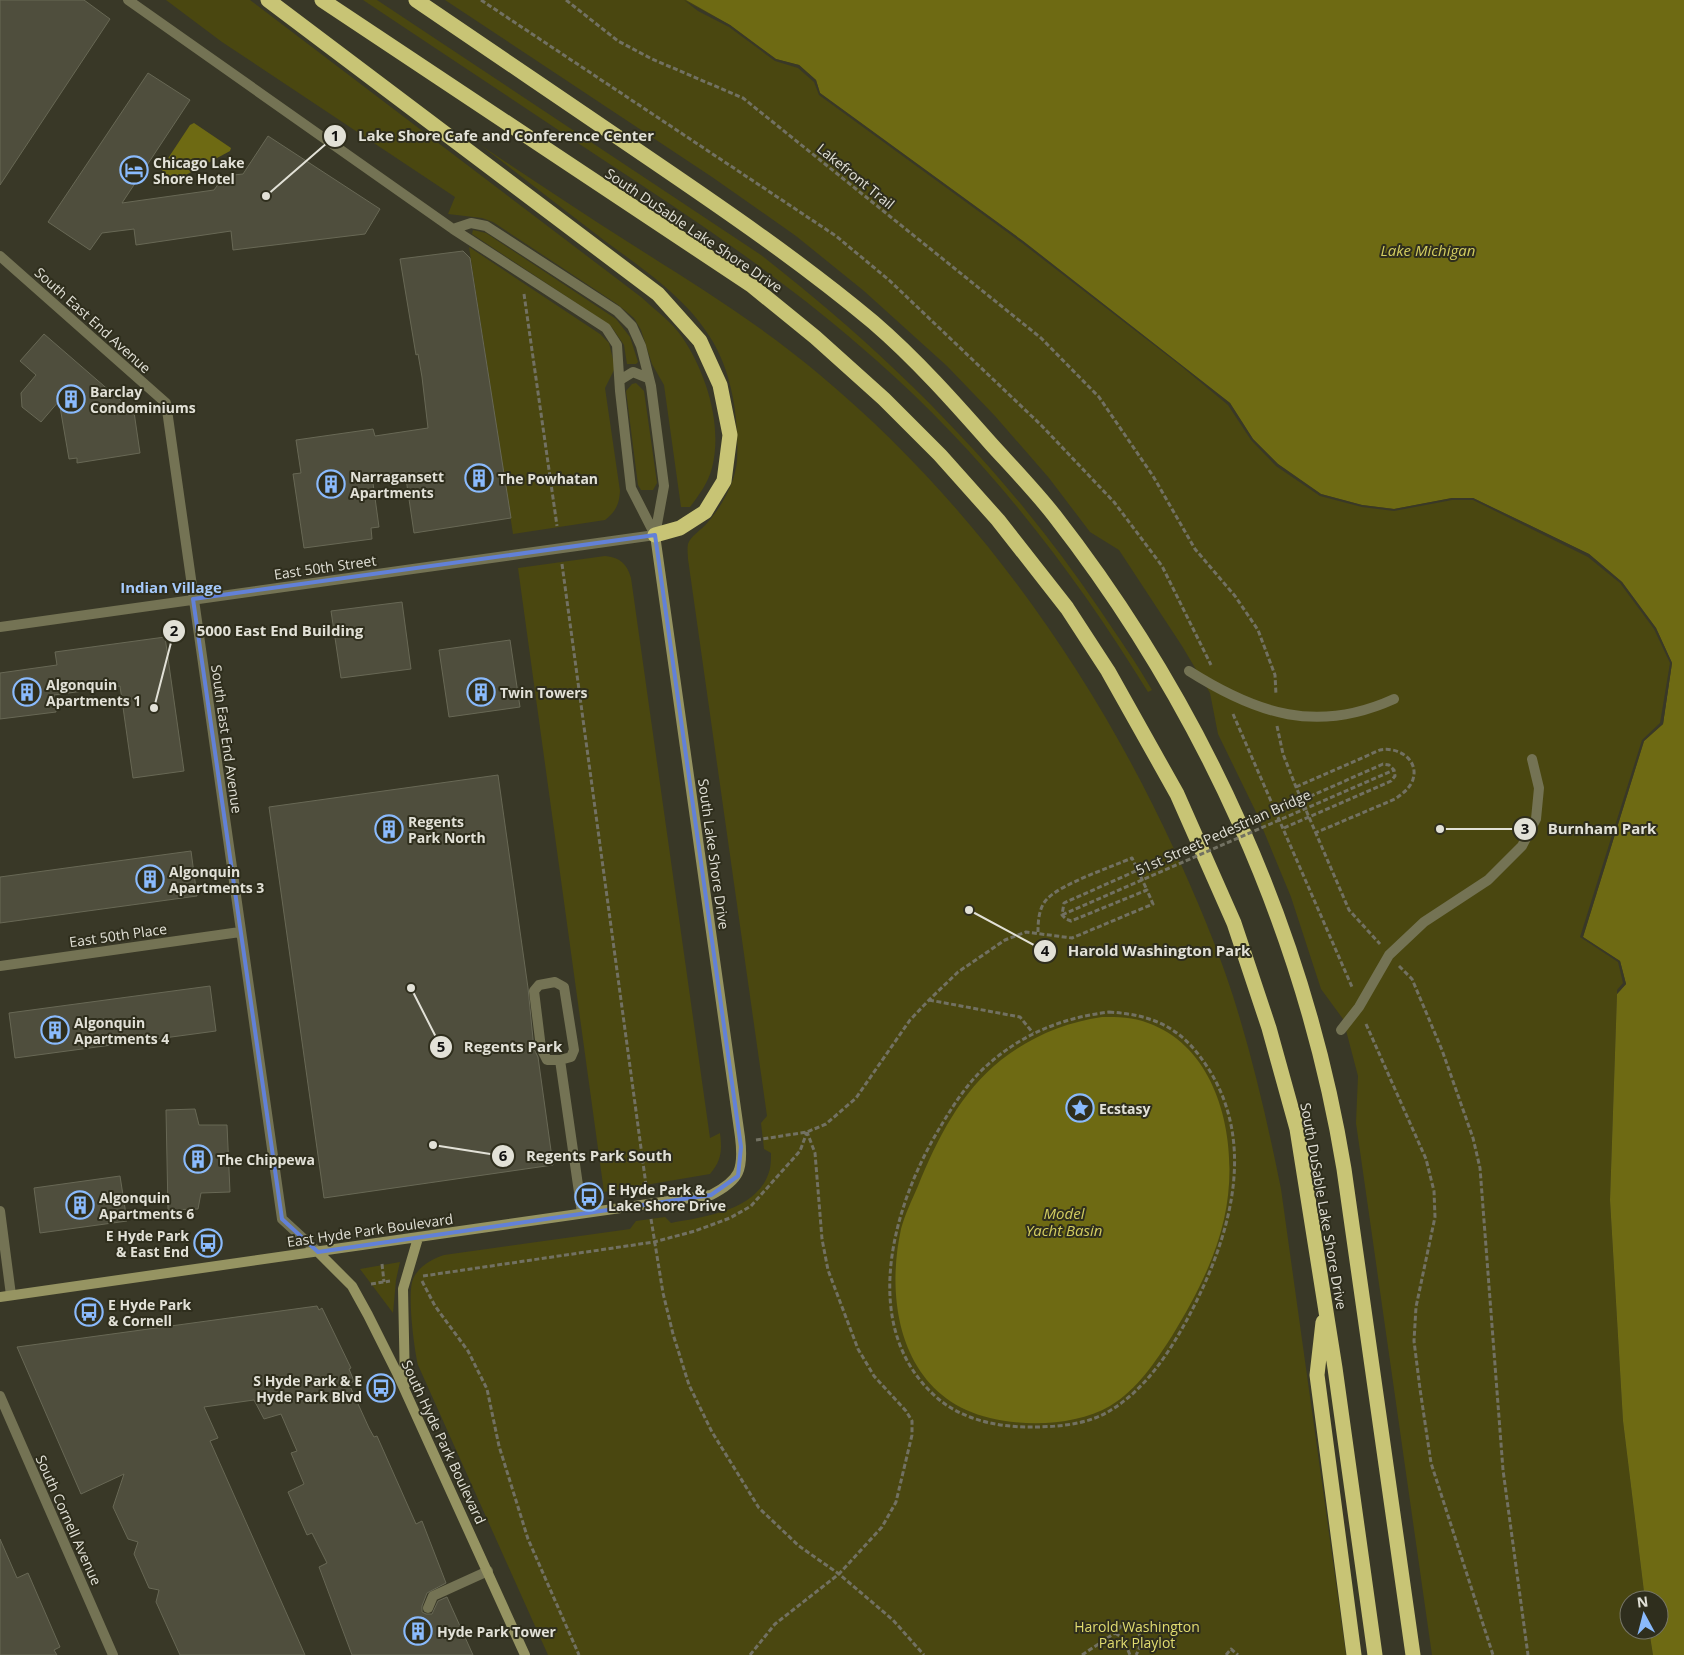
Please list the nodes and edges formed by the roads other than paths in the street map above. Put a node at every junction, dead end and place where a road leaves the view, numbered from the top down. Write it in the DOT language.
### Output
graph roads {
  1 [pos="128,0"];
  2 [pos="268,0"];
  3 [pos="322,0"];
  4 [pos="416,0"];
  5 [pos="454,229"];
  6 [pos="0,256"];
  7 [pos="648,378"];
  8 [pos="620,380"];
  9 [pos="655,535"];
  10 [pos="193,599"];
  11 [pos="0,627"];
  12 [pos="1189,671"];
  13 [pos="1394,699"];
  14 [pos="1532,759"];
  15 [pos="240,932"];
  16 [pos="0,966"];
  17 [pos="1341,1030"];
  18 [pos="560,1060"];
  19 [pos="738,1176"];
  20 [pos="0,1211"];
  21 [pos="582,1214"];
  22 [pos="1,1225"];
  23 [pos="418,1238"];
  24 [pos="318,1252"];
  25 [pos="11,1295"];
  26 [pos="0,1297"];
  27 [pos="1325,1304"];
  28 [pos="405,1390"];
  29 [pos="0,1396"];
  30 [pos="488,1571"];
  31 [pos="428,1608"];
  32 [pos="113,1655"];
  33 [pos="526,1655"];
  34 [pos="1354,1655"];
  35 [pos="1375,1655"];
  36 [pos="1413,1655"];
  1 -- 5 [label="street"];
  2 -- 9 [label="highway"];
  3 -- 27 [label="highway, South DuSable Lake Shore Drive"];
  4 -- 36 [label="highway, South DuSable Lake Shore Drive"];
  5 -- 7 [label="street"];
  5 -- 8 [label="street"];
  6 -- 10 [label="street, South East End Avenue"];
  7 -- 8 [label="street"];
  7 -- 9 [label="street"];
  8 -- 9 [label="street"];
  9 -- 10 [label="street, East 50th Street"];
  9 -- 19 [label="street, South Lake Shore Drive"];
  10 -- 11 [label="street, East 50th Street"];
  10 -- 15 [label="street, South East End Avenue"];
  12 -- 13 [label="street"];
  14 -- 17 [label="street"];
  15 -- 16 [label="street, East 50th Place"];
  15 -- 24 [label="street, South East End Avenue"];
  18 -- 18 [label="street"];
  18 -- 21 [label="street"];
  19 -- 21 [label="street, East Hyde Park Boulevard"];
  20 -- 22 [label="street"];
  21 -- 23 [label="street, East Hyde Park Boulevard"];
  22 -- 25 [label="street"];
  23 -- 24 [label="street, East Hyde Park Boulevard"];
  23 -- 28 [label="street"];
  24 -- 25 [label="street, East Hyde Park Boulevard"];
  24 -- 28 [label="street, South Hyde Park Boulevard"];
  25 -- 26 [label="street, East Hyde Park Boulevard"];
  27 -- 34 [label="highway"];
  27 -- 35 [label="highway, South DuSable Lake Shore Drive"];
  28 -- 30 [label="street, South Hyde Park Boulevard"];
  29 -- 32 [label="street, South Cornell Avenue"];
  30 -- 31 [label="street"];
  30 -- 33 [label="street, South Hyde Park Boulevard"];
}
